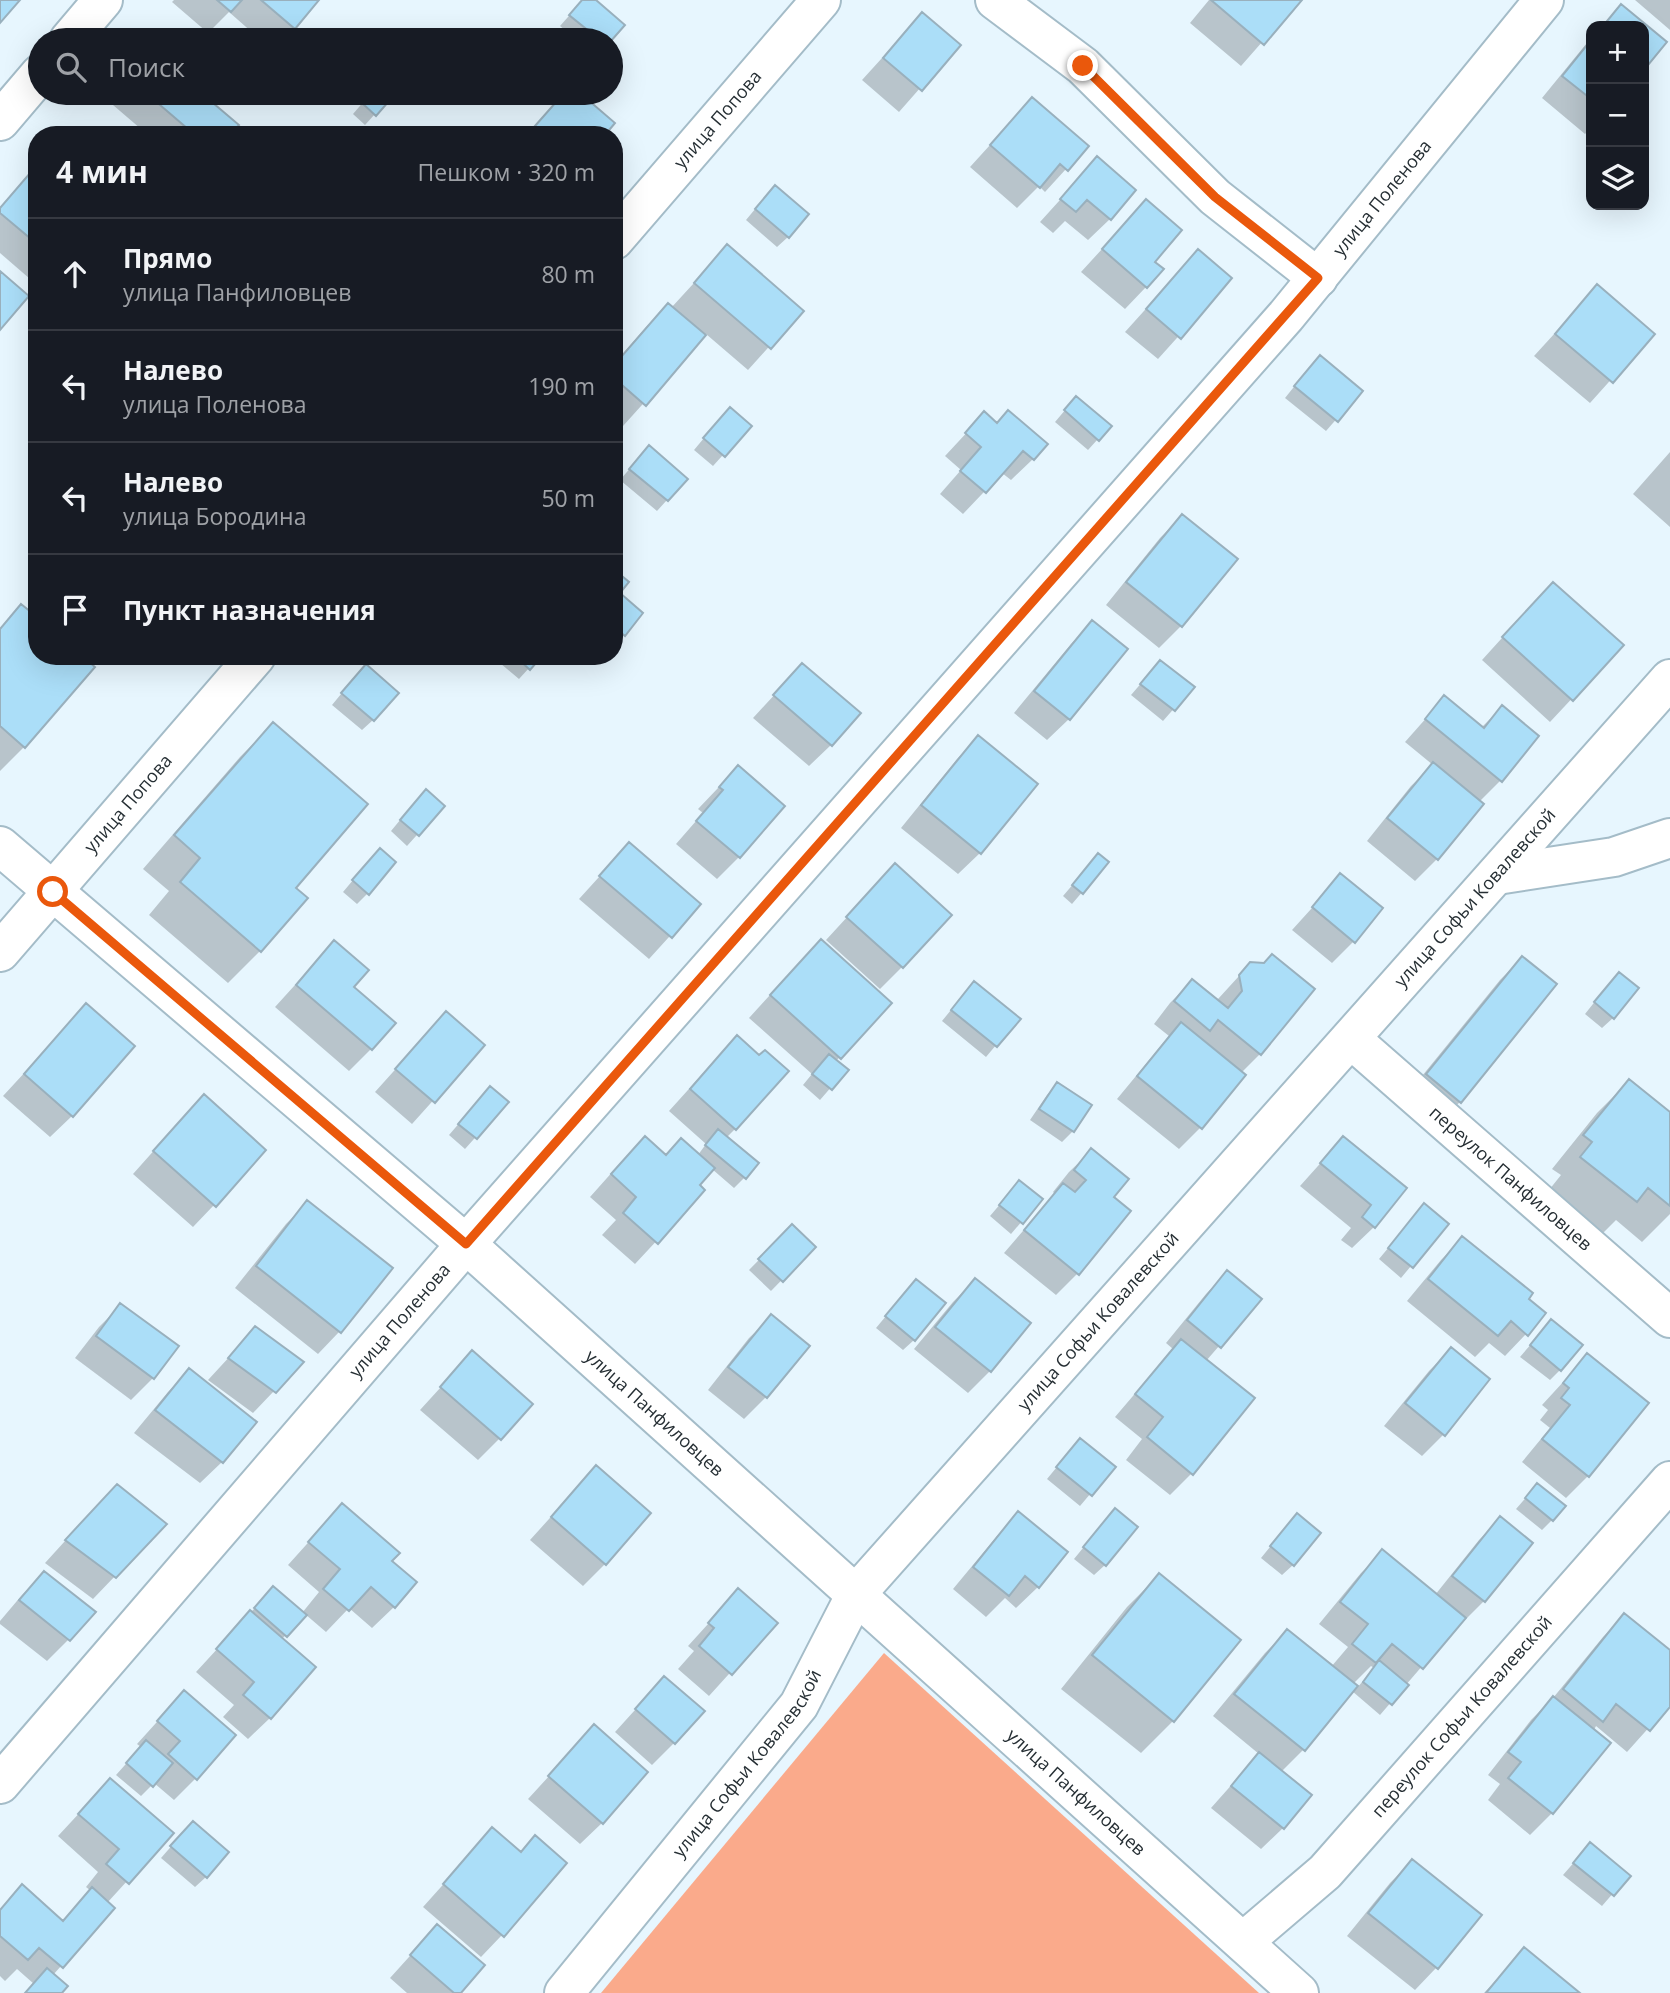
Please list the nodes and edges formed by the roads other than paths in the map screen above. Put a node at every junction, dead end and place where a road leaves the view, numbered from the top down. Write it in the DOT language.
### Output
graph roads {
  1 [pos="103,0"];
  2 [pos="821,0"];
  3 [pos="995,0"];
  4 [pos="1544,0"];
  5 [pos="79,28"];
  6 [pos="28,88"];
  7 [pos="0,121"];
  8 [pos="623,230"];
  9 [pos="1318,278"];
  10 [pos="248,665"];
  11 [pos="1670,679"];
  12 [pos="1670,838"];
  13 [pos="0,846"];
  14 [pos="1497,875"];
  15 [pos="53,892"];
  16 [pos="0,952"];
  17 [pos="1351,1039"];
  18 [pos="466,1244"];
  19 [pos="1670,1318"];
  20 [pos="1670,1481"];
  21 [pos="856,1594"];
  22 [pos="0,1784"];
  23 [pos="1242,1942"];
  24 [pos="564,1993"];
  25 [pos="1299,1993"];
  1 -- 5 [label="street"];
  2 -- 8 [label="street, улица Попова"];
  3 -- 9 [label="street"];
  4 -- 9 [label="street, улица Поленова"];
  6 -- 7 [label="street"];
  9 -- 18 [label="street, улица Поленова"];
  10 -- 15 [label="street, улица Попова"];
  11 -- 14 [label="street, улица Софьи Ковалевской"];
  12 -- 14 [label="street"];
  13 -- 15 [label="street, улица Панфиловцев"];
  14 -- 17 [label="street, улица Софьи Ковалевской"];
  15 -- 16 [label="street, улица Попова"];
  15 -- 18 [label="street, улица Панфиловцев"];
  17 -- 19 [label="street, переулок Панфиловцев"];
  17 -- 21 [label="street, улица Софьи Ковалевской"];
  18 -- 21 [label="street, улица Панфиловцев"];
  18 -- 22 [label="street, улица Поленова"];
  20 -- 23 [label="street, переулок Софьи Ковалевской"];
  21 -- 23 [label="street, улица Панфиловцев"];
  21 -- 24 [label="street, улица Софьи Ковалевской"];
  23 -- 25 [label="street, улица Панфиловцев"];
}
